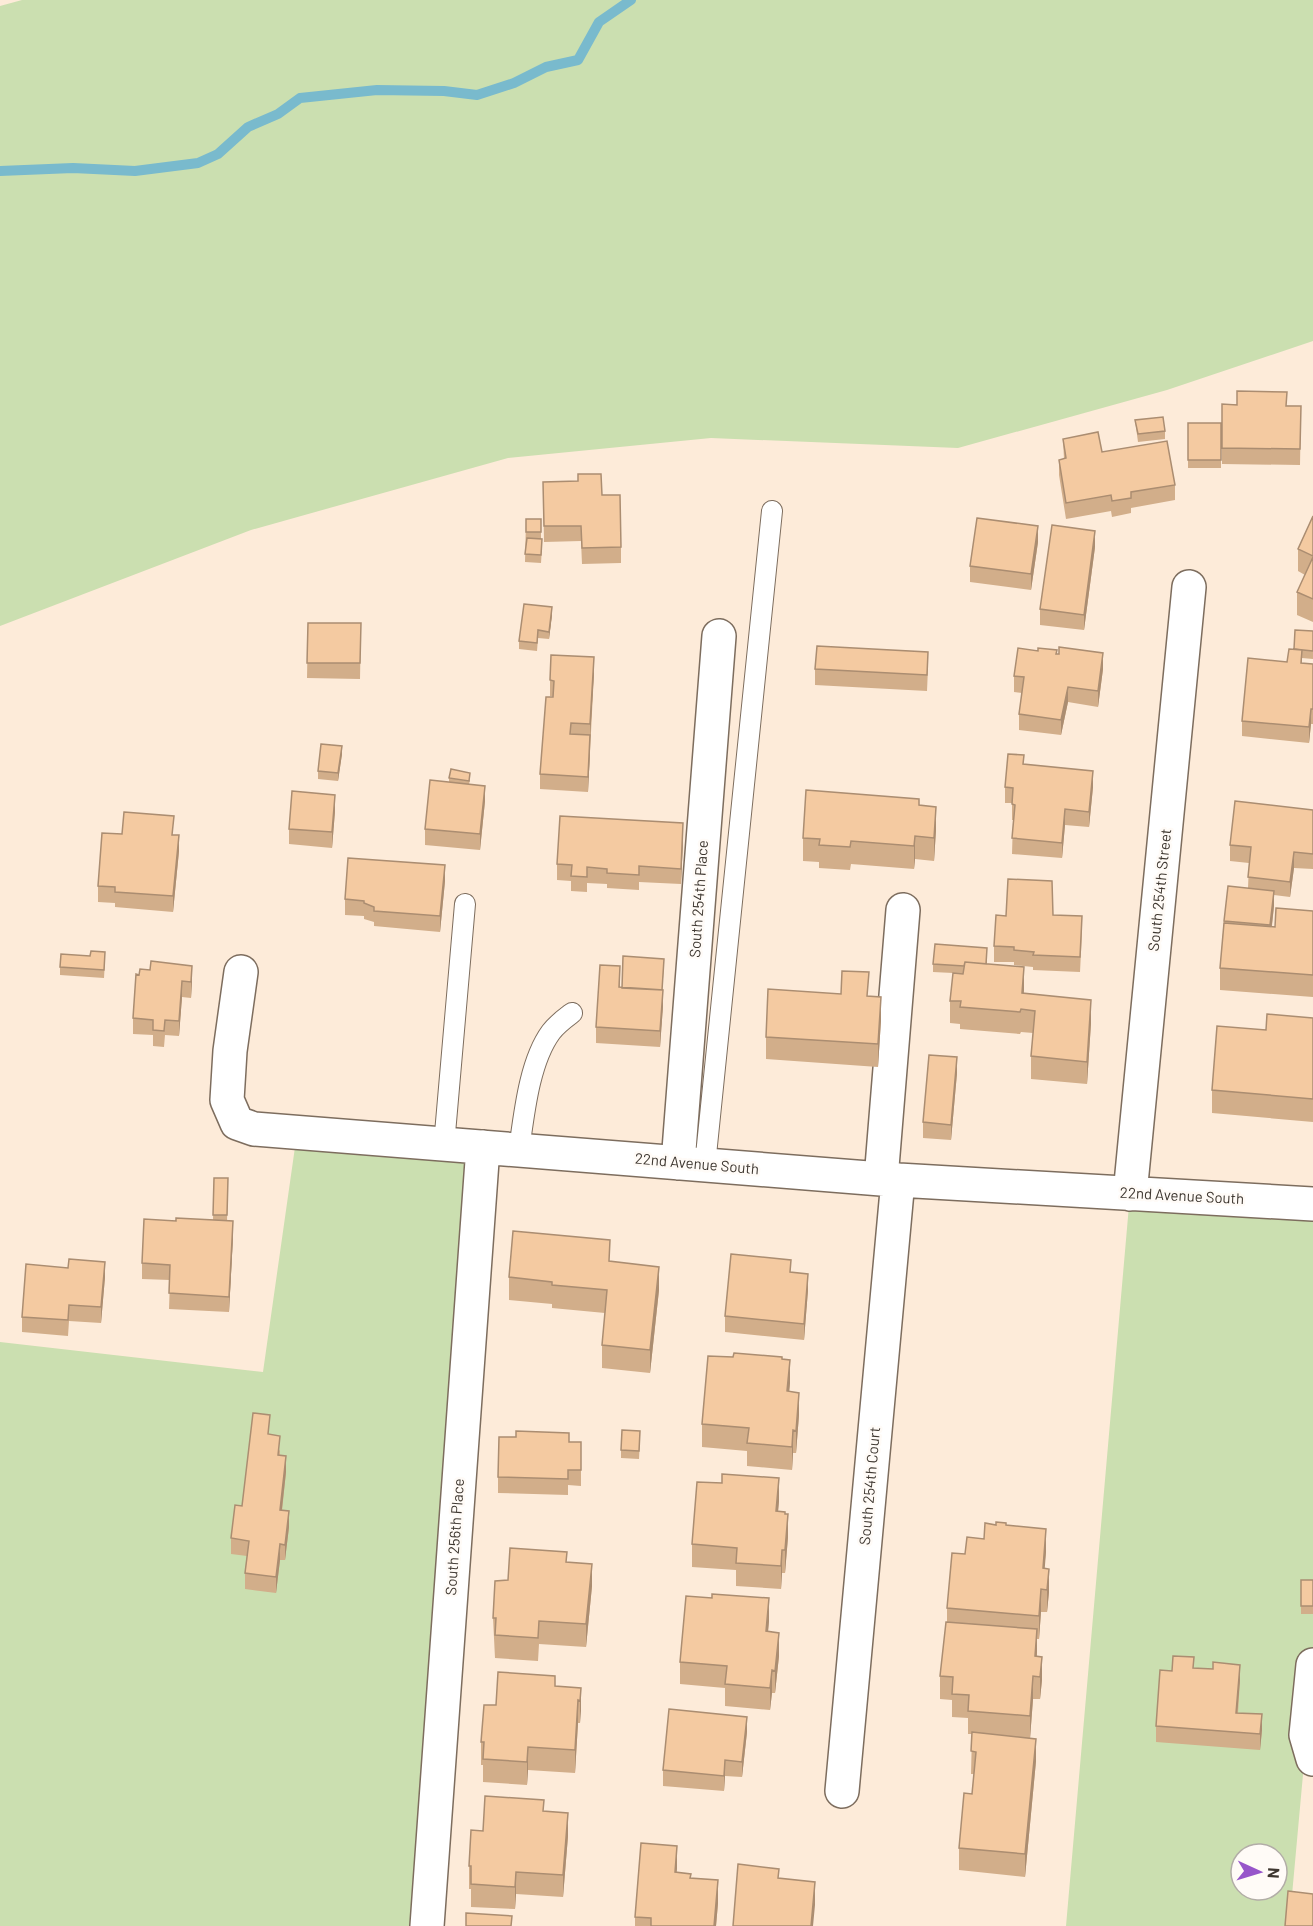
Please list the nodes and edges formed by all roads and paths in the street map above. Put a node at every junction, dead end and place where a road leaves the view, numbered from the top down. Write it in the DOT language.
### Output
graph roads {
  1 [pos="772,511"];
  2 [pos="1189,587"];
  3 [pos="719,636"];
  4 [pos="465,904"];
  5 [pos="903,910"];
  6 [pos="241,972"];
  7 [pos="572,1012"];
  8 [pos="444,1145"];
  9 [pos="483,1148"];
  10 [pos="519,1150"];
  11 [pos="692,1164"];
  12 [pos="890,1180"];
  13 [pos="1130,1194"];
  14 [pos="1313,1204"];
  15 [pos="1313,1665"];
  16 [pos="1313,1759"];
  17 [pos="842,1791"];
  18 [pos="427,1926"];
  1 -- 11 [label="lane"];
  2 -- 13 [label="street, South 254th Street"];
  3 -- 11 [label="street, South 254th Place"];
  4 -- 8 [label="lane"];
  5 -- 12 [label="street"];
  6 -- 8 [label="street, 22nd Avenue South"];
  7 -- 10 [label="lane"];
  8 -- 9 [label="street, 22nd Avenue South"];
  9 -- 10 [label="street, 22nd Avenue South"];
  9 -- 18 [label="street, South 256th Place"];
  10 -- 11 [label="street, 22nd Avenue South"];
  11 -- 12 [label="street, 22nd Avenue South"];
  12 -- 13 [label="street, 22nd Avenue South"];
  12 -- 17 [label="street, South 254th Court"];
  13 -- 14 [label="street, 22nd Avenue South"];
  15 -- 16 [label="street"];
}
